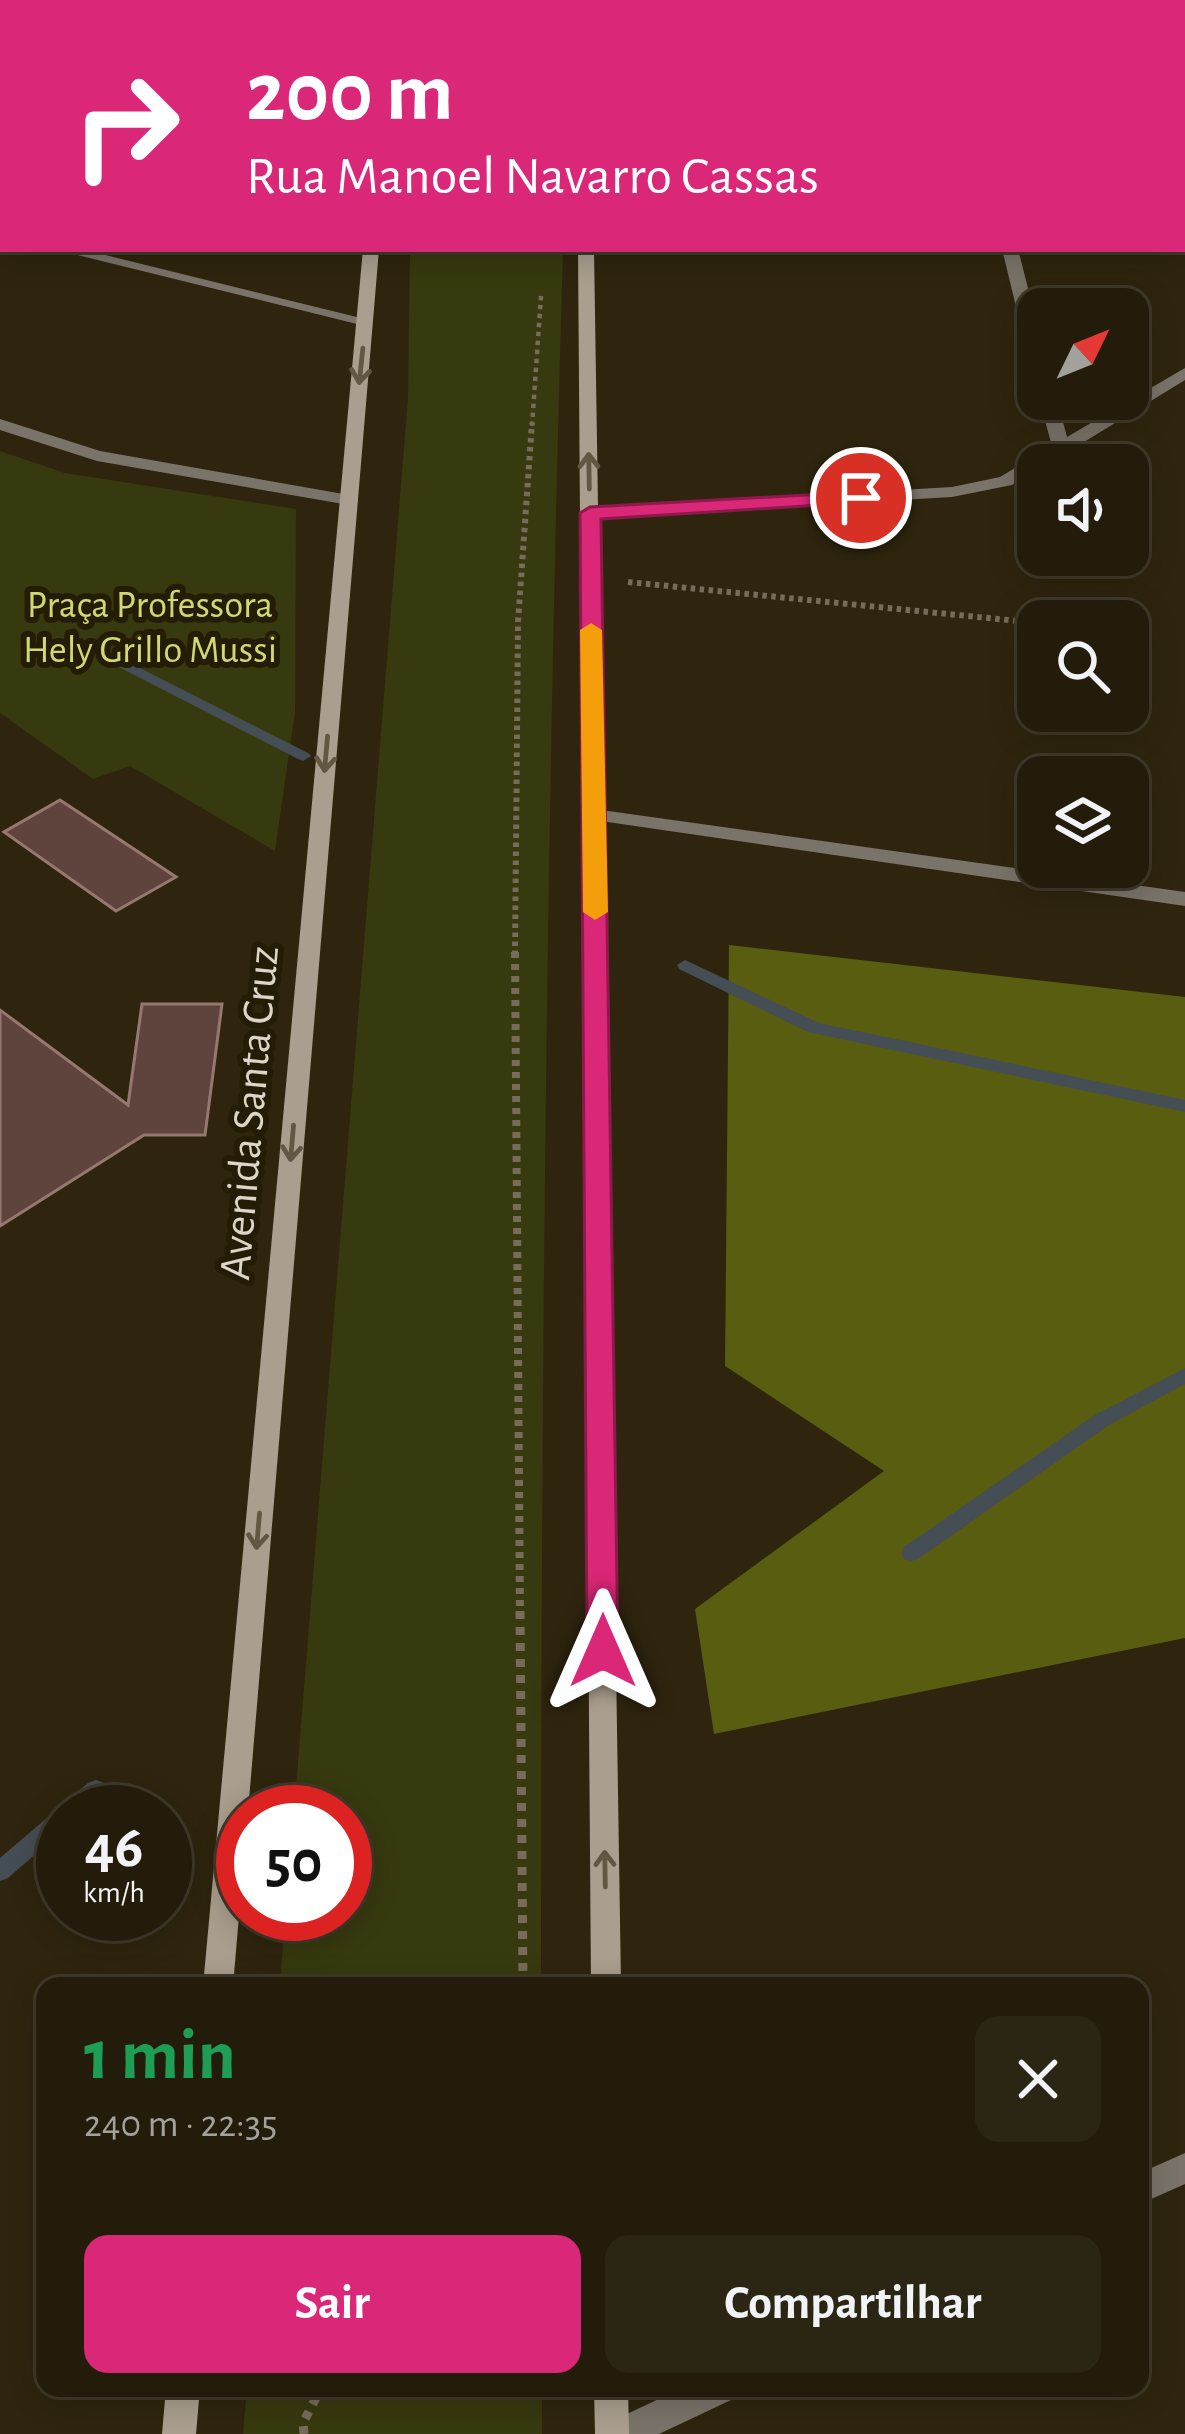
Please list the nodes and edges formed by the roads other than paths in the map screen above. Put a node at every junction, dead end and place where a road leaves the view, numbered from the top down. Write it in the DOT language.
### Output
graph roads {
  1 [pos="74,252"];
  2 [pos="371,252"];
  3 [pos="586,252"];
  4 [pos="1011,252"];
  5 [pos="1020,288"];
  6 [pos="365,321"];
  7 [pos="1185,373"];
  8 [pos="0,424"];
  9 [pos="1073,444"];
  10 [pos="1017,475"];
  11 [pos="349,500"];
  12 [pos="590,513"];
  13 [pos="594,815"];
  14 [pos="1185,899"];
  15 [pos="219,1977"];
  16 [pos="607,1977"];
  17 [pos="1185,2168"];
  18 [pos="1149,2185"];
  19 [pos="182,2397"];
  20 [pos="611,2397"];
  21 [pos="700,2397"];
  22 [pos="179,2434"];
  23 [pos="612,2434"];
  24 [pos="622,2434"];
  1 -- 6 [label="street"];
  2 -- 6 [label="main road, Avenida Santa Cruz"];
  12 -- 3 [label="main road, one-way"];
  4 -- 5 [label="street"];
  6 -- 11 [label="main road, Avenida Santa Cruz, one-way"];
  7 -- 9 [label="street"];
  8 -- 11 [label="street"];
  10 -- 12 [label="street"];
  11 -- 15 [label="main road, Avenida Santa Cruz, one-way"];
  12 -- 13 [label="main road"];
  13 -- 14 [label="street"];
  16 -- 13 [label="main road, one-way"];
  17 -- 18 [label="street"];
  19 -- 22 [label="main road"];
  20 -- 23 [label="main road"];
  21 -- 24 [label="street"];
}
